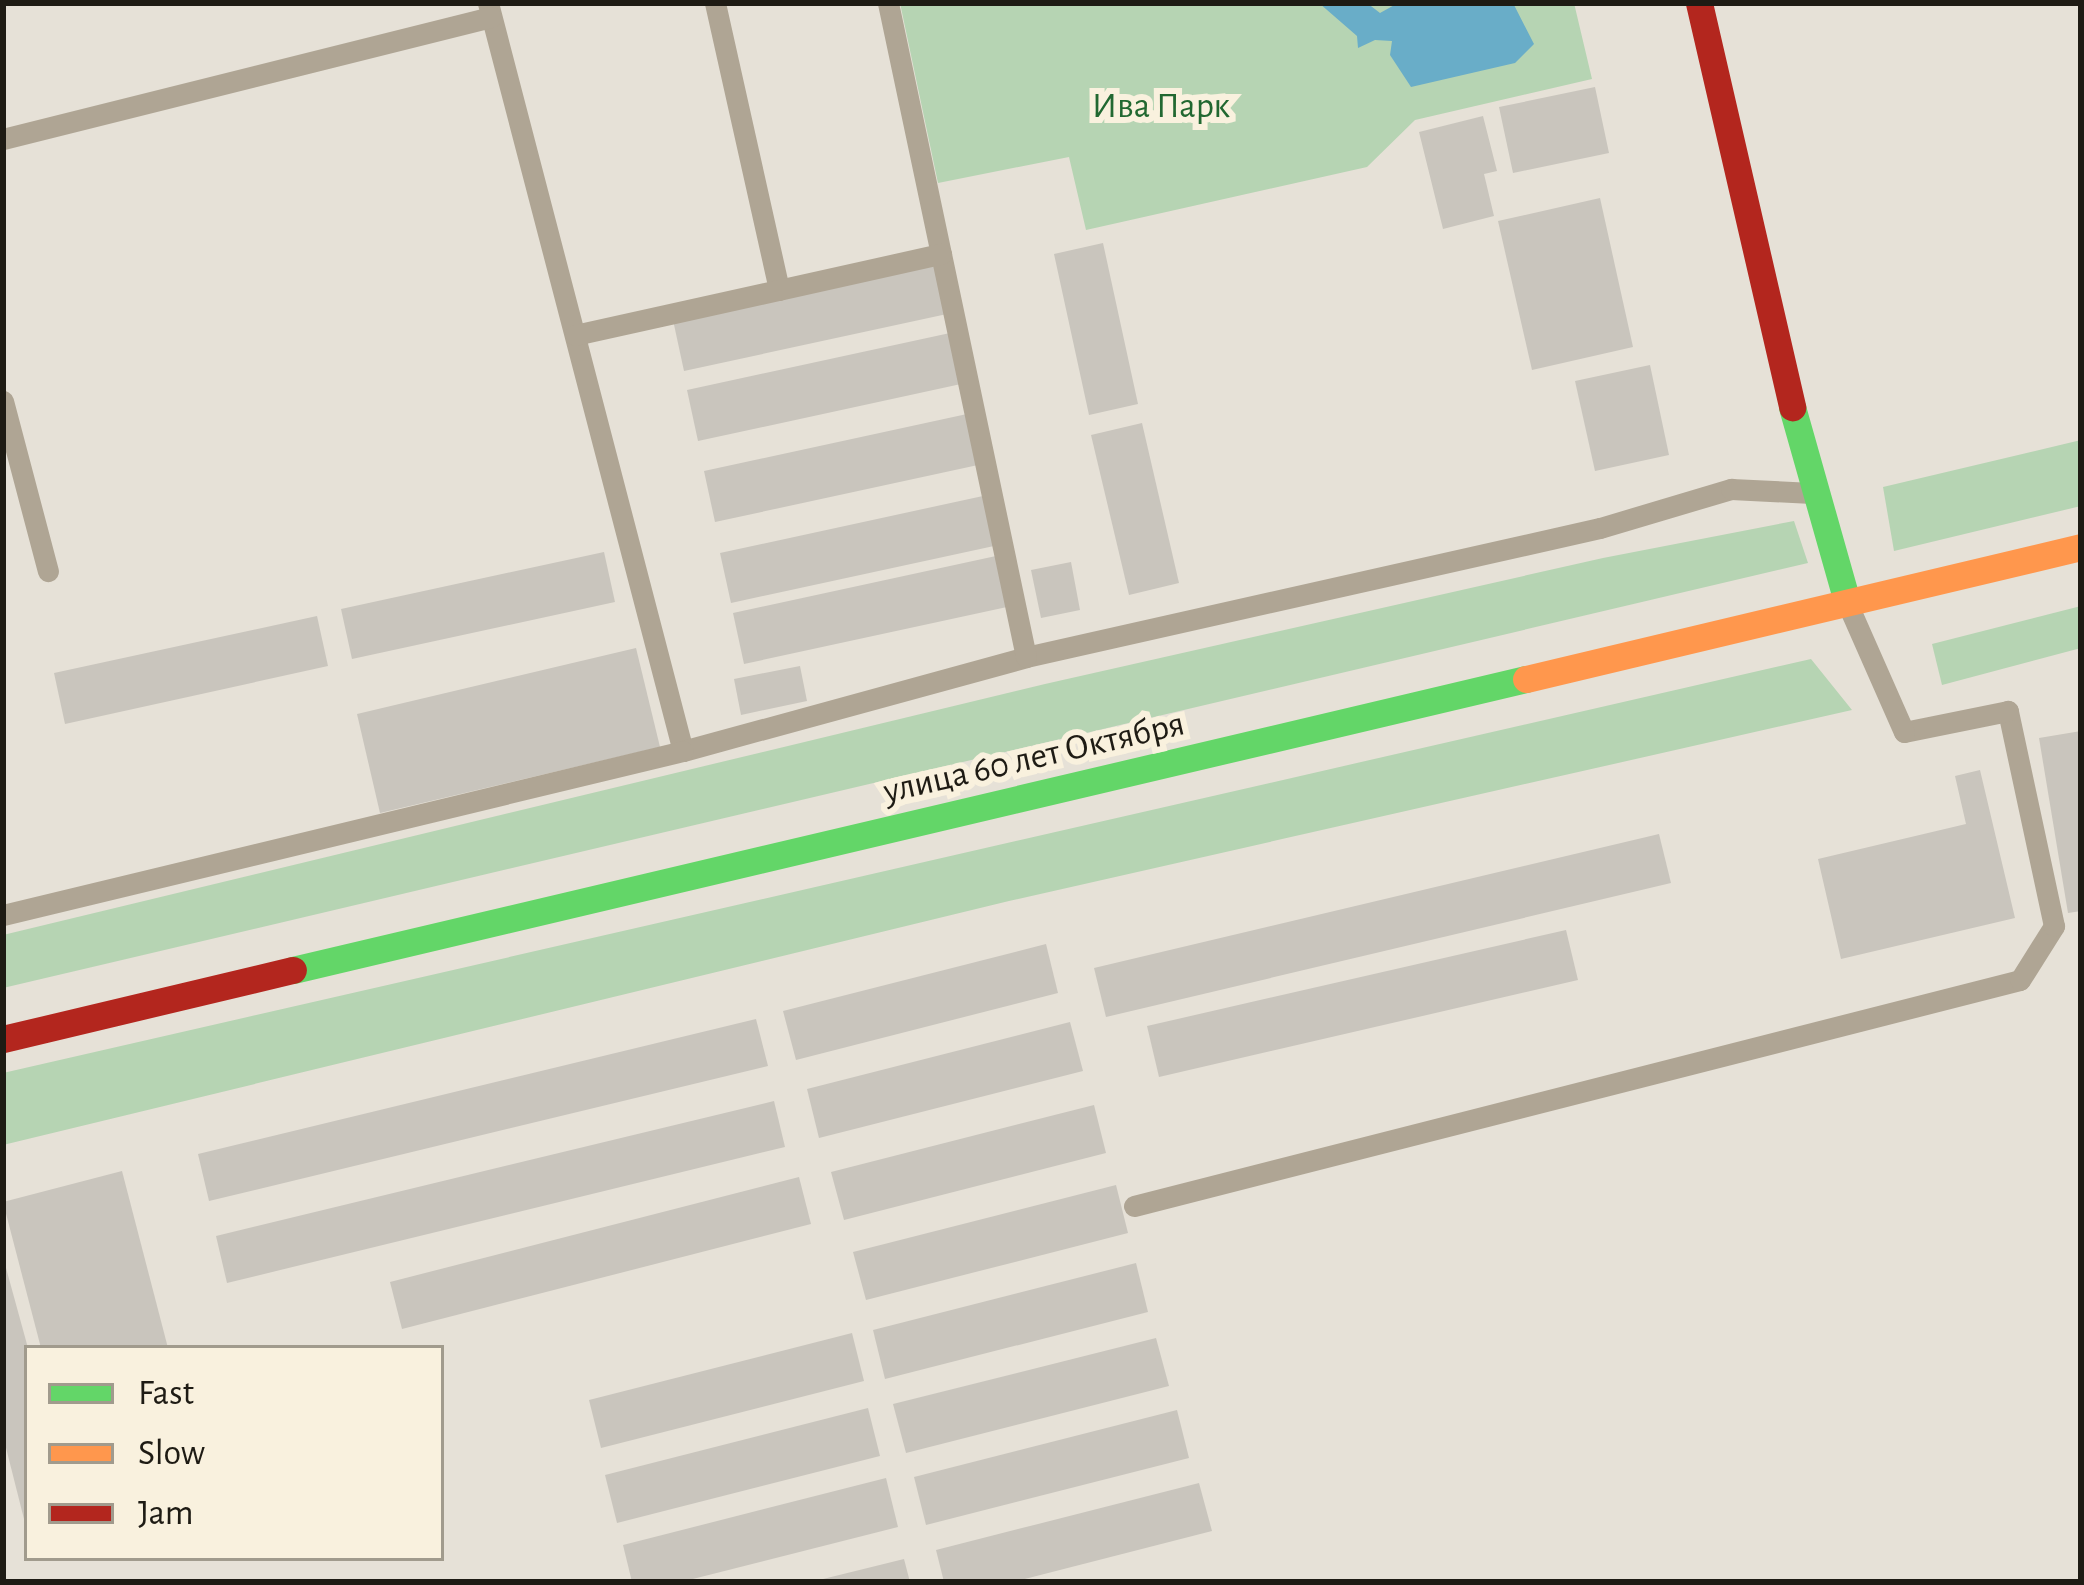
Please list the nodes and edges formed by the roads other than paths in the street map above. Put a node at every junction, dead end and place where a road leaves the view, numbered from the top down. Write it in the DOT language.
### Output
graph roads {
  1 [pos="715,3"];
  2 [pos="888,3"];
  3 [pos="1699,3"];
  4 [pos="490,10"];
  5 [pos="3,139"];
  6 [pos="941,254"];
  7 [pos="779,290"];
  8 [pos="575,335"];
  9 [pos="3,401"];
  10 [pos="1812,494"];
  11 [pos="2081,547"];
  12 [pos="48,571"];
  13 [pos="1847,602"];
  14 [pos="1026,657"];
  15 [pos="683,751"];
  16 [pos="3,915"];
  17 [pos="3,1039"];
  18 [pos="1133,1206"];
  1 -- 7 [label="lane"];
  2 -- 6 [label="lane"];
  3 -- 10 [label="street"];
  4 -- 5 [label="lane"];
  4 -- 8 [label="lane"];
  6 -- 7 [label="lane"];
  6 -- 14 [label="lane"];
  7 -- 8 [label="lane"];
  8 -- 15 [label="lane"];
  9 -- 12 [label="lane"];
  10 -- 13 [label="street"];
  10 -- 14 [label="lane"];
  11 -- 13 [label="street, улица 60 лет Октября"];
  13 -- 17 [label="street, улица 60 лет Октября"];
  13 -- 18 [label="lane"];
  14 -- 15 [label="lane"];
  15 -- 16 [label="lane"];
}
